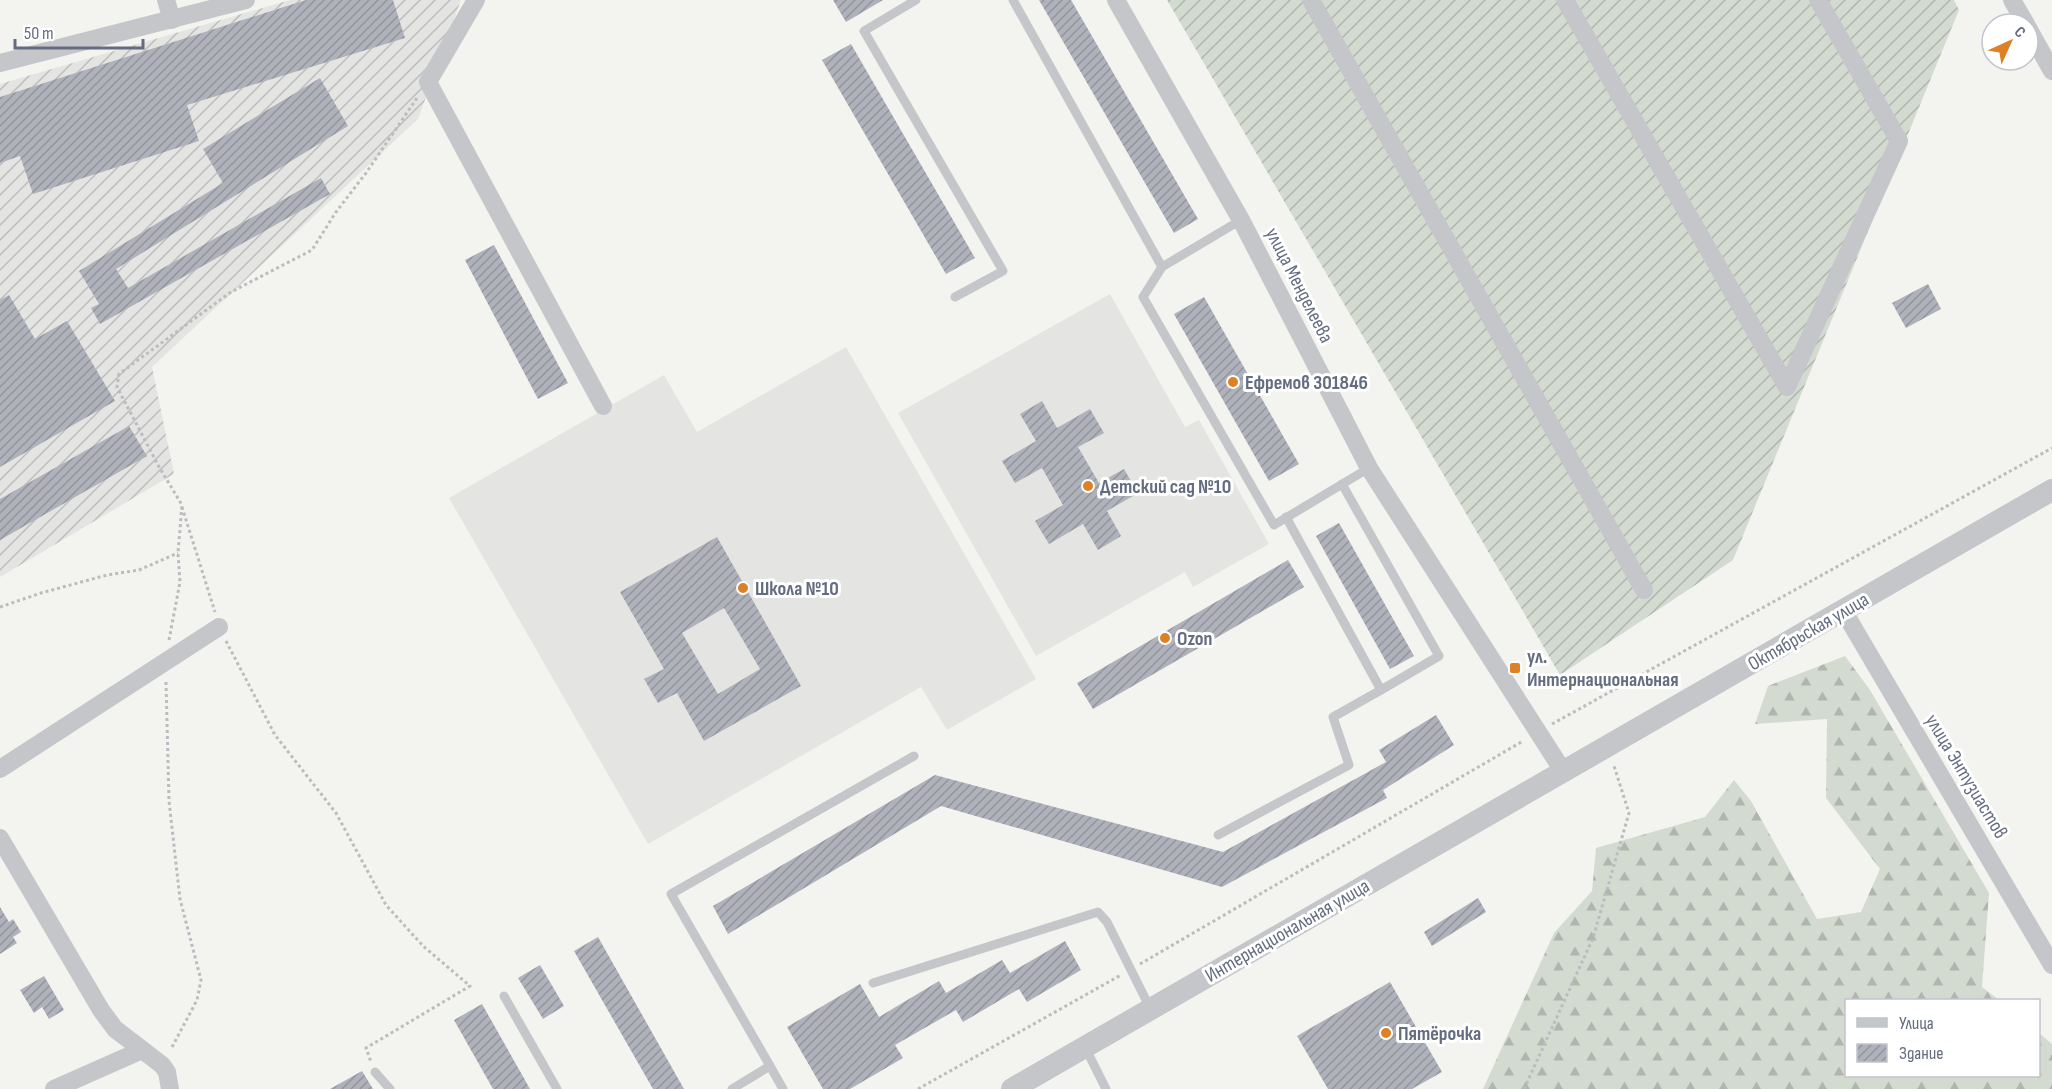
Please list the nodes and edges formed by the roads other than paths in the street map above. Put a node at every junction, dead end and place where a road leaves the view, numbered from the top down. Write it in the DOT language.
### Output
graph roads {
  1 [pos="166,0"];
  2 [pos="246,0"];
  3 [pos="476,0"];
  4 [pos="916,0"];
  5 [pos="1012,0"];
  6 [pos="1116,0"];
  7 [pos="1311,0"];
  8 [pos="1565,0"];
  9 [pos="1818,0"];
  10 [pos="172,20"];
  11 [pos="2040,50"];
  12 [pos="0,63"];
  13 [pos="2052,71"];
  14 [pos="1240,220"];
  15 [pos="1162,267"];
  16 [pos="955,297"];
  17 [pos="603,406"];
  18 [pos="1369,468"];
  19 [pos="1342,484"];
  20 [pos="2052,490"];
  21 [pos="1286,517"];
  22 [pos="1644,590"];
  23 [pos="1843,610"];
  24 [pos="219,627"];
  25 [pos="1381,690"];
  26 [pos="914,756"];
  27 [pos="0,769"];
  28 [pos="1563,771"];
  29 [pos="1218,835"];
  30 [pos="0,838"];
  31 [pos="2052,964"];
  32 [pos="873,982"];
  33 [pos="504,996"];
  34 [pos="1151,1009"];
  35 [pos="1086,1047"];
  36 [pos="142,1050"];
  37 [pos="770,1066"];
  38 [pos="375,1071"];
  39 [pos="54,1089"];
  40 [pos="170,1089"];
  41 [pos="390,1089"];
  42 [pos="556,1089"];
  43 [pos="732,1089"];
  44 [pos="783,1089"];
  45 [pos="1012,1089"];
  46 [pos="1106,1089"];
  1 -- 10 [label="street"];
  2 -- 10 [label="street"];
  3 -- 17 [label="street"];
  4 -- 16 [label="lane"];
  5 -- 15 [label="lane"];
  6 -- 14 [label="street, улица Менделеева"];
  7 -- 22 [label="street"];
  8 -- 9 [label="street"];
  10 -- 12 [label="street"];
  11 -- 13 [label="street"];
  14 -- 15 [label="lane"];
  14 -- 18 [label="street, улица Менделеева"];
  15 -- 21 [label="lane"];
  18 -- 19 [label="lane"];
  18 -- 28 [label="street, улица Менделеева"];
  19 -- 21 [label="lane"];
  19 -- 25 [label="lane"];
  20 -- 23 [label="street, Октябрьская улица"];
  21 -- 25 [label="lane"];
  23 -- 28 [label="street, Октябрьская улица"];
  23 -- 31 [label="street, улица Энтузиастов"];
  24 -- 27 [label="street"];
  25 -- 29 [label="lane"];
  26 -- 37 [label="lane"];
  28 -- 34 [label="street, Интернациональная улица"];
  30 -- 36 [label="street"];
  32 -- 34 [label="lane"];
  33 -- 42 [label="lane"];
  34 -- 35 [label="street, Интернациональная улица"];
  35 -- 45 [label="street, Интернациональная улица"];
  35 -- 46 [label="lane"];
  36 -- 39 [label="street"];
  36 -- 40 [label="street"];
  37 -- 43 [label="lane"];
  37 -- 44 [label="lane"];
  38 -- 41 [label="lane"];
}
